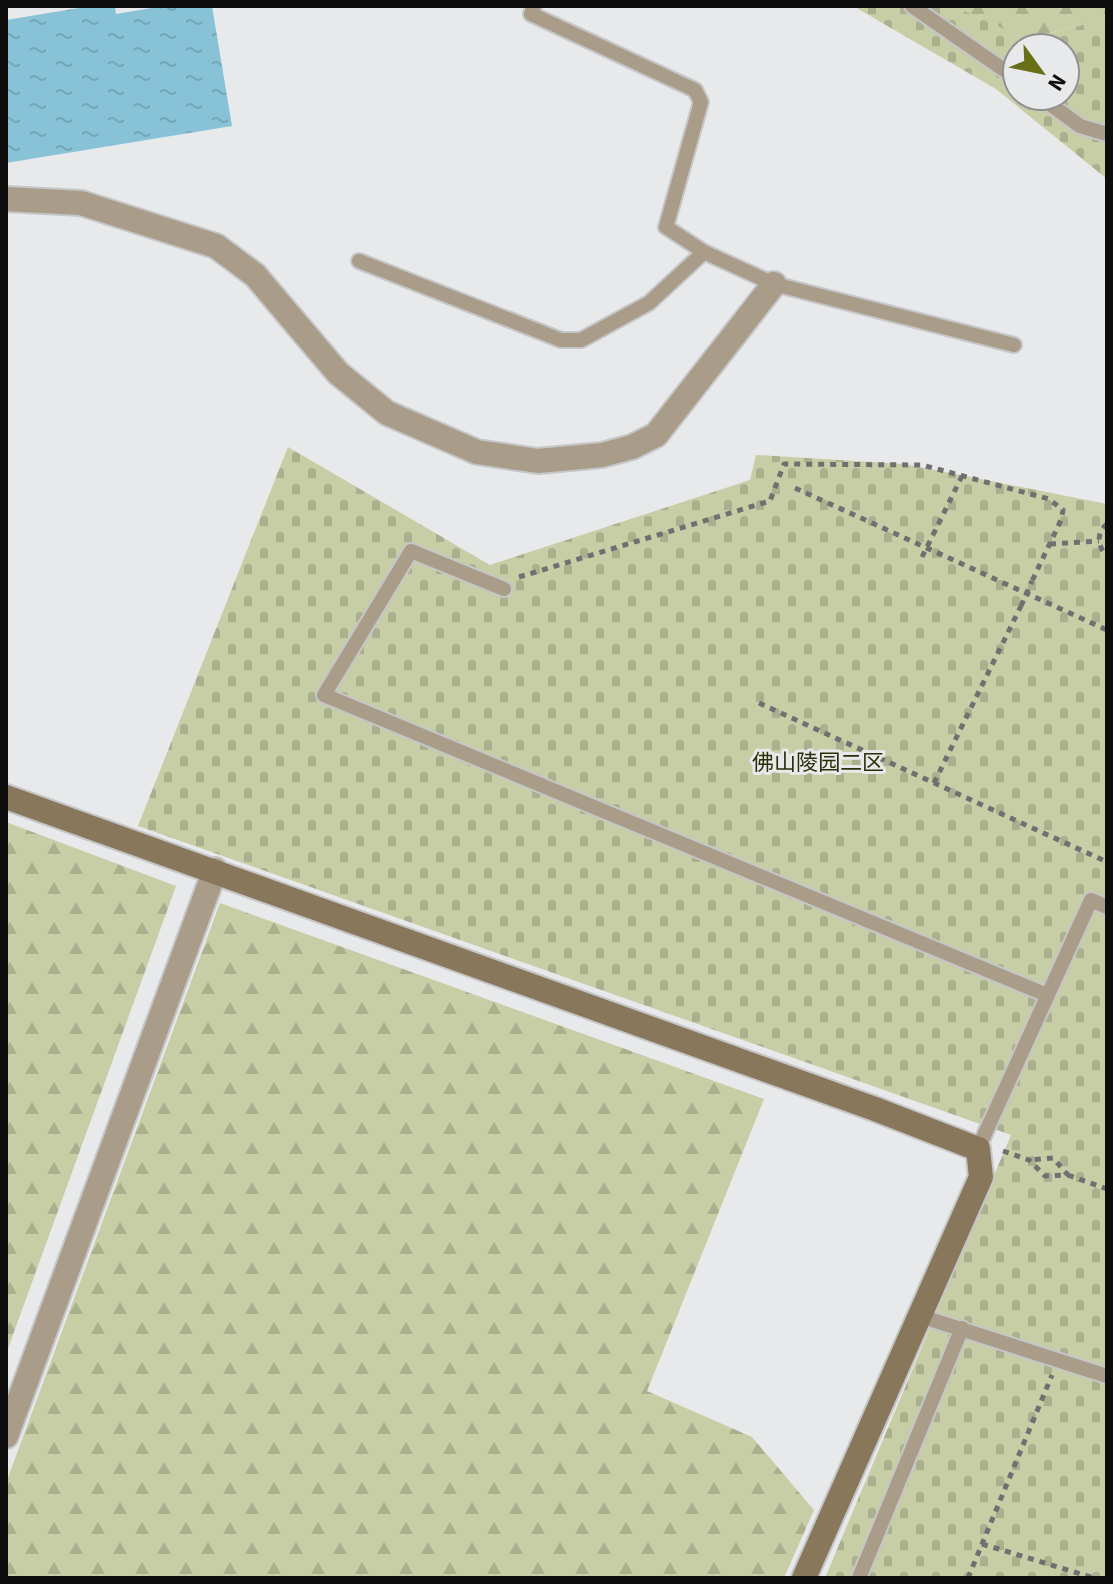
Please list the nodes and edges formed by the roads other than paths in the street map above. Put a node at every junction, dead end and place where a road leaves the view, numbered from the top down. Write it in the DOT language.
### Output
graph roads {
  1 [pos="534,6"];
  2 [pos="912,6"];
  3 [pos="1001,68"];
  4 [pos="1061,112"];
  5 [pos="1107,134"];
  6 [pos="6,199"];
  7 [pos="704,252"];
  8 [pos="359,261"];
  9 [pos="774,284"];
  10 [pos="1014,345"];
  11 [pos="500,588"];
  12 [pos="6,797"];
  13 [pos="215,870"];
  14 [pos="1107,907"];
  15 [pos="1047,995"];
  16 [pos="978,1149"];
  17 [pos="920,1316"];
  18 [pos="962,1328"];
  19 [pos="1107,1376"];
  20 [pos="6,1436"];
  21 [pos="804,1578"];
  22 [pos="859,1578"];
  1 -- 7 [label="lane"];
  2 -- 3 [label="lane"];
  4 -- 5 [label="lane"];
  6 -- 9 [label="street"];
  7 -- 8 [label="lane"];
  7 -- 9 [label="lane"];
  9 -- 10 [label="lane"];
  11 -- 15 [label="lane"];
  12 -- 13 [label="street"];
  13 -- 16 [label="street"];
  13 -- 20 [label="street"];
  14 -- 15 [label="lane"];
  15 -- 16 [label="lane"];
  16 -- 17 [label="street"];
  17 -- 18 [label="lane"];
  17 -- 21 [label="street"];
  18 -- 19 [label="lane"];
  18 -- 22 [label="lane"];
}
